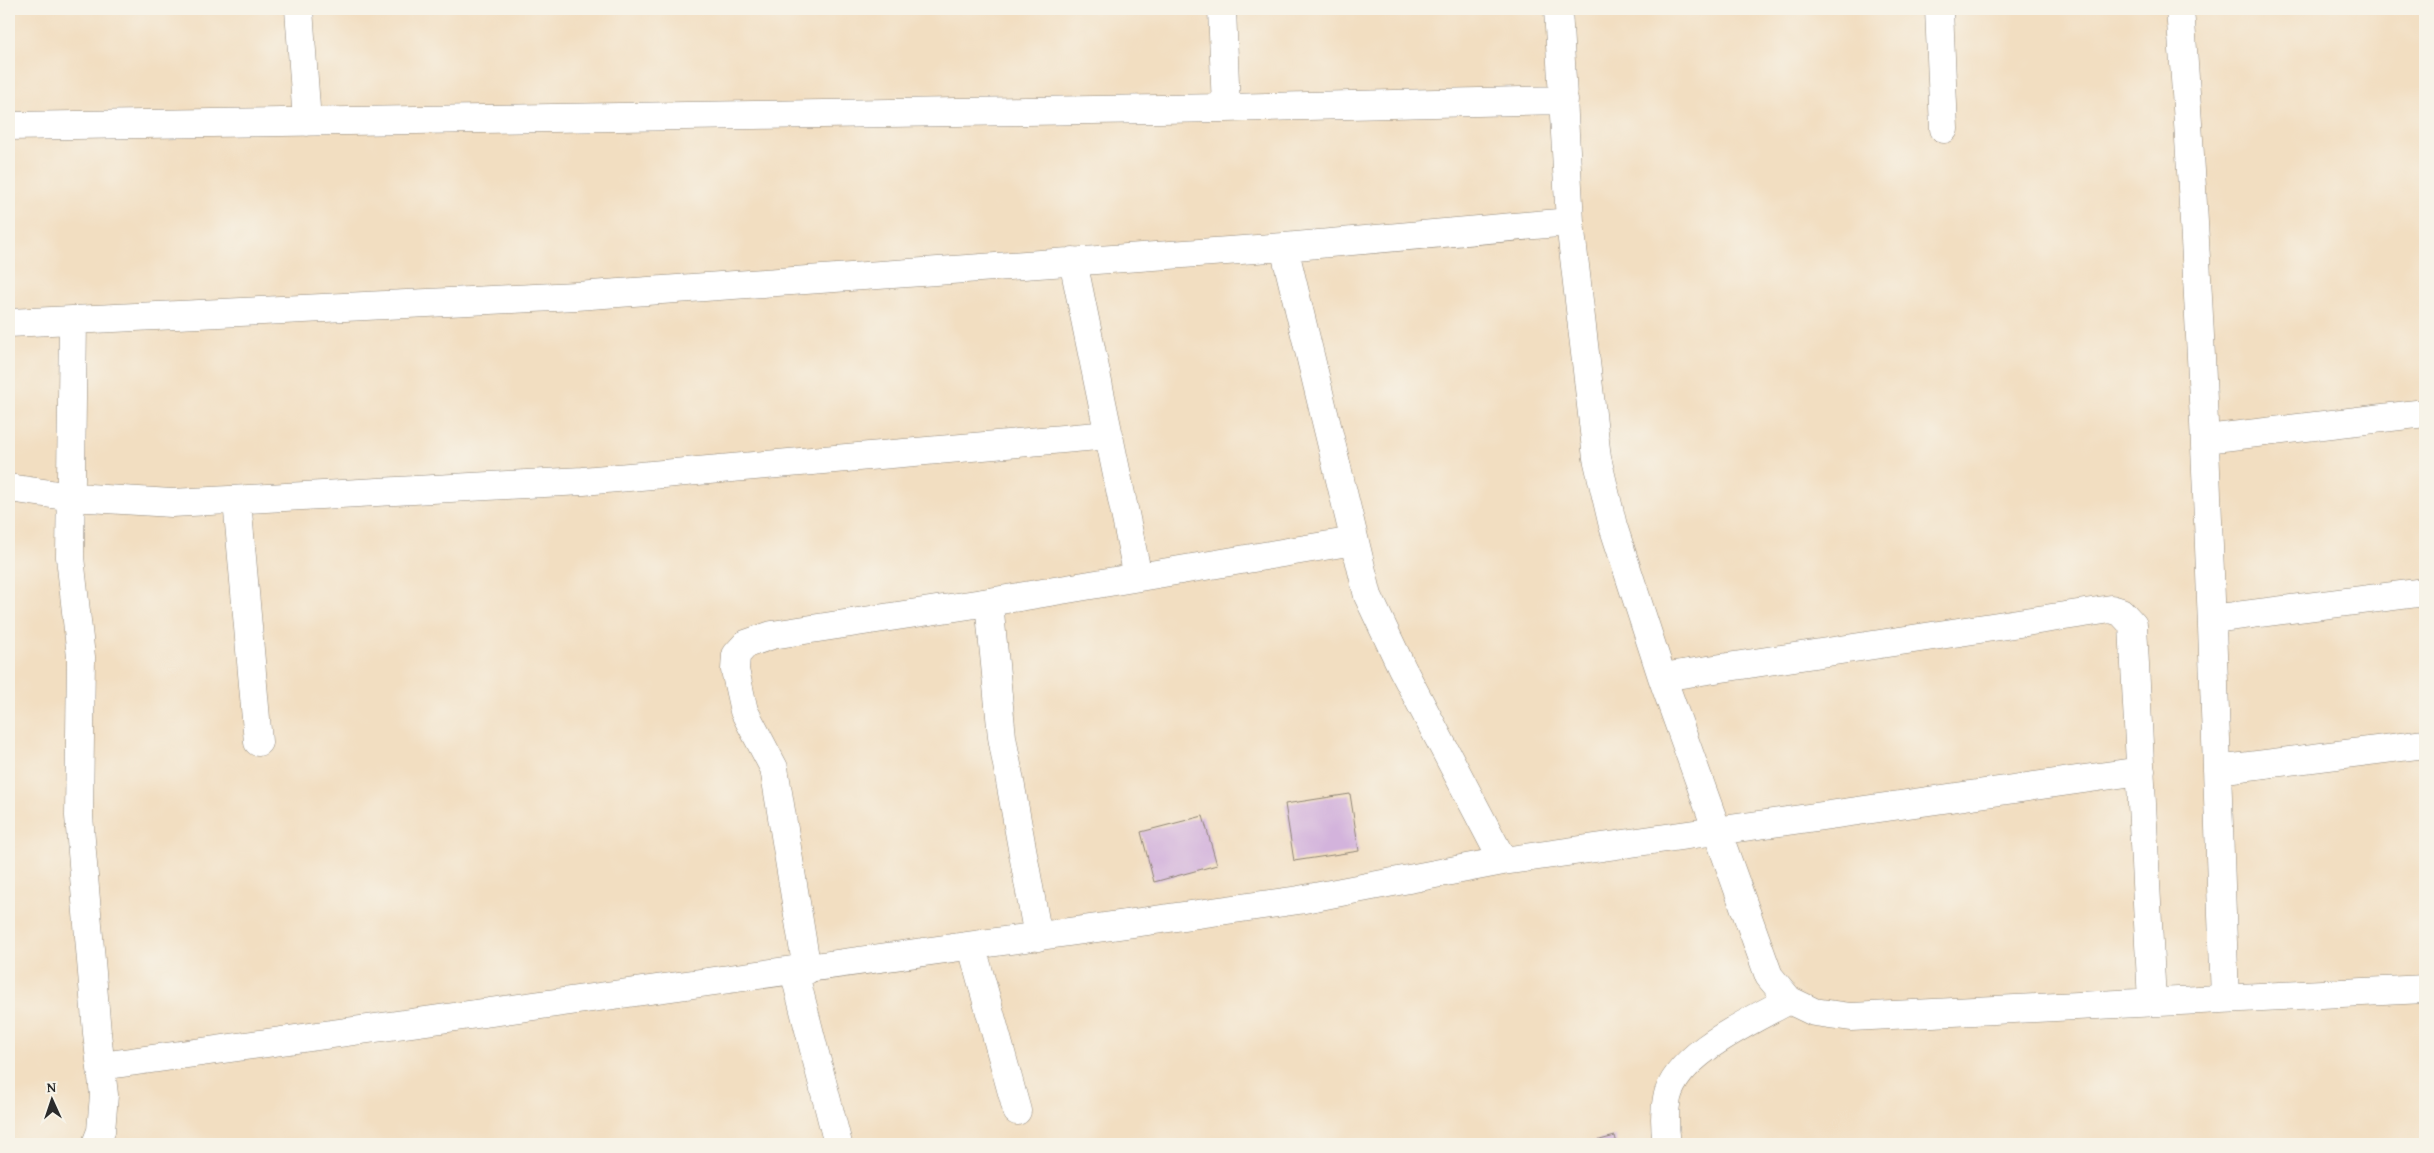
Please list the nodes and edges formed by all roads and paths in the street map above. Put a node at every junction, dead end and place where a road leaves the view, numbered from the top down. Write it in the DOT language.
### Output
graph roads {
  1 [pos="299,9"];
  2 [pos="1222,9"];
  3 [pos="1558,9"];
  4 [pos="1939,9"];
  5 [pos="2180,9"];
  6 [pos="1564,100"];
  7 [pos="1226,108"];
  8 [pos="307,122"];
  9 [pos="9,126"];
  10 [pos="1944,129"];
  11 [pos="1570,222"];
  12 [pos="1284,246"];
  13 [pos="1073,261"];
  14 [pos="73,320"];
  15 [pos="9,323"];
  16 [pos="2425,413"];
  17 [pos="1108,435"];
  18 [pos="2206,439"];
  19 [pos="9,488"];
  20 [pos="72,497"];
  21 [pos="237,500"];
  22 [pos="1354,541"];
  23 [pos="1138,577"];
  24 [pos="2425,592"];
  25 [pos="989,602"];
  26 [pos="2212,619"];
  27 [pos="1662,677"];
  28 [pos="258,742"];
  29 [pos="2425,744"];
  30 [pos="2217,770"];
  31 [pos="2141,771"];
  32 [pos="1717,830"];
  33 [pos="1503,861"];
  34 [pos="1038,937"];
  35 [pos="972,947"];
  36 [pos="800,970"];
  37 [pos="2425,989"];
  38 [pos="2225,998"];
  39 [pos="1789,1000"];
  40 [pos="2152,1002"];
  41 [pos="101,1066"];
  42 [pos="1017,1111"];
  43 [pos="96,1144"];
  44 [pos="838,1144"];
  45 [pos="1667,1144"];
  1 -- 8 [label="street"];
  2 -- 7 [label="street"];
  3 -- 6 [label="street"];
  4 -- 10 [label="street"];
  5 -- 18 [label="street"];
  6 -- 7 [label="street"];
  6 -- 11 [label="street"];
  7 -- 8 [label="street"];
  8 -- 9 [label="street"];
  11 -- 12 [label="street"];
  11 -- 27 [label="street"];
  12 -- 13 [label="street"];
  12 -- 22 [label="street"];
  13 -- 14 [label="street"];
  13 -- 17 [label="street"];
  14 -- 15 [label="street"];
  14 -- 20 [label="street"];
  16 -- 18 [label="street"];
  17 -- 21 [label="street"];
  17 -- 23 [label="street"];
  18 -- 26 [label="street"];
  19 -- 20 [label="street"];
  20 -- 21 [label="street"];
  20 -- 41 [label="street"];
  21 -- 28 [label="street"];
  22 -- 23 [label="street"];
  22 -- 33 [label="street"];
  23 -- 25 [label="street"];
  24 -- 26 [label="street"];
  25 -- 34 [label="street"];
  25 -- 36 [label="street"];
  26 -- 30 [label="street"];
  27 -- 31 [label="street"];
  27 -- 32 [label="street"];
  29 -- 30 [label="street"];
  30 -- 38 [label="street"];
  31 -- 32 [label="street"];
  31 -- 40 [label="street"];
  32 -- 33 [label="street"];
  32 -- 39 [label="street"];
  33 -- 34 [label="street"];
  34 -- 35 [label="street"];
  35 -- 36 [label="street"];
  35 -- 42 [label="street"];
  36 -- 41 [label="street"];
  36 -- 44 [label="street"];
  37 -- 38 [label="street"];
  38 -- 40 [label="street"];
  39 -- 40 [label="street"];
  39 -- 45 [label="street"];
  41 -- 43 [label="street"];
}
